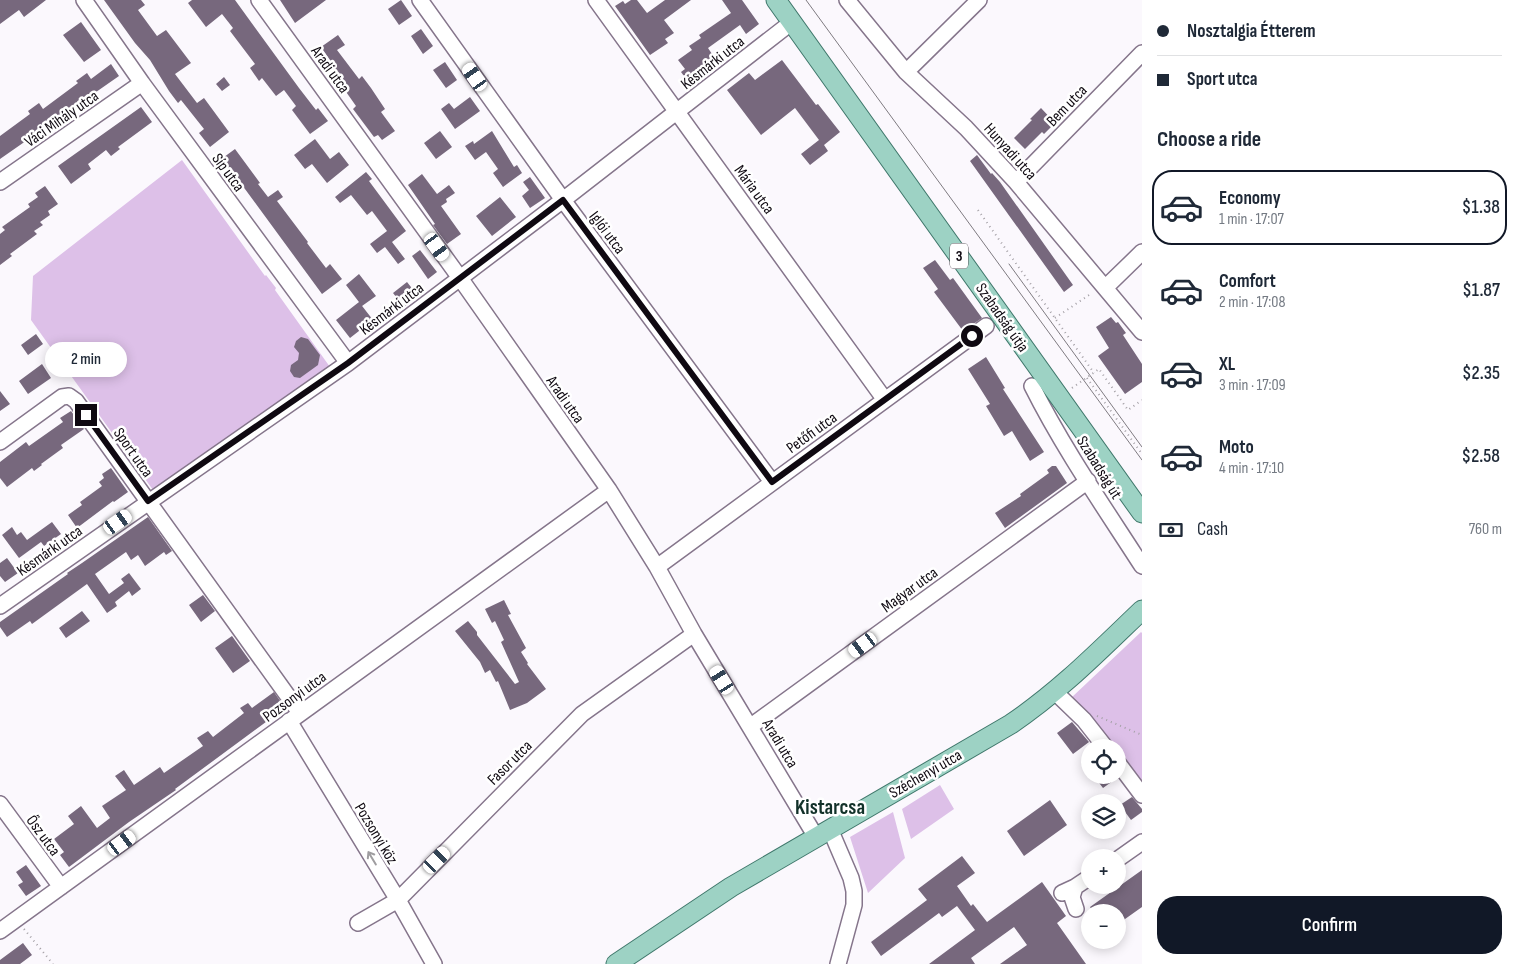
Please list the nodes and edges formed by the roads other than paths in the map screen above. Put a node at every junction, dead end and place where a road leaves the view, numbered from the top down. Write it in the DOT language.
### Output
graph roads {
  1 [pos="84,0"];
  2 [pos="259,0"];
  3 [pos="420,0"];
  4 [pos="596,0"];
  5 [pos="776,0"];
  6 [pos="847,0"];
  7 [pos="979,0"];
  8 [pos="792,22"];
  9 [pos="1142,53"];
  10 [pos="906,72"];
  11 [pos="142,83"];
  12 [pos="677,111"];
  13 [pos="0,182"];
  14 [pos="1016,182"];
  15 [pos="563,200"];
  16 [pos="1142,252"];
  17 [pos="460,278"];
  18 [pos="1105,286"];
  19 [pos="986,326"];
  20 [pos="1142,332"];
  21 [pos="348,363"];
  22 [pos="1032,386"];
  23 [pos="886,400"];
  24 [pos="0,442"];
  25 [pos="1088,481"];
  26 [pos="772,482"];
  27 [pos="609,490"];
  28 [pos="148,501"];
  29 [pos="1142,513"];
  30 [pos="1142,566"];
  31 [pos="657,567"];
  32 [pos="0,606"];
  33 [pos="1142,610"];
  34 [pos="694,634"];
  35 [pos="1055,692"];
  36 [pos="295,717"];
  37 [pos="751,726"];
  38 [pos="1099,739"];
  39 [pos="1126,774"];
  40 [pos="1142,795"];
  41 [pos="0,804"];
  42 [pos="823,833"];
  43 [pos="1142,842"];
  44 [pos="1126,853"];
  45 [pos="1081,883"];
  46 [pos="61,887"];
  47 [pos="398,900"];
  48 [pos="1076,909"];
  49 [pos="358,923"];
  50 [pos="0,931"];
  51 [pos="434,964"];
  52 [pos="616,964"];
  53 [pos="838,964"];
  1 -- 11 [label="street, Síp utca"];
  2 -- 17 [label="street, Aradi utca"];
  3 -- 15 [label="street, Iglói utca"];
  4 -- 12 [label="street, Mária utca"];
  5 -- 8 [label="main road, Szabadság útja / 3"];
  6 -- 10 [label="street, Hunyadi utca"];
  7 -- 10 [label="street"];
  8 -- 12 [label="street, Késmárki utca"];
  8 -- 29 [label="main road, Szabadság útja / 3"];
  9 -- 14 [label="street, Bem utca"];
  10 -- 14 [label="street, Hunyadi utca"];
  11 -- 13 [label="street, Váci Mihály utca"];
  11 -- 21 [label="street, Síp utca"];
  12 -- 15 [label="street, Késmárki utca"];
  12 -- 23 [label="street, Mária utca"];
  14 -- 18 [label="street, Hunyadi utca"];
  15 -- 17 [label="street, Késmárki utca"];
  15 -- 26 [label="street, Iglói utca"];
  16 -- 18 [label="street"];
  17 -- 21 [label="street, Késmárki utca"];
  17 -- 27 [label="street, Aradi utca"];
  18 -- 20 [label="street, Hunyadi utca"];
  19 -- 23 [label="street, Petőfi utca"];
  21 -- 28 [label="street, Késmárki utca"];
  22 -- 25 [label="street, Szabadság út"];
  23 -- 26 [label="street, Petőfi utca"];
  24 -- 28 [label="street, Sport utca"];
  25 -- 30 [label="street, Szabadság út"];
  25 -- 37 [label="street, Magyar utca"];
  26 -- 31 [label="street, Petőfi utca"];
  27 -- 31 [label="street, Aradi utca"];
  27 -- 36 [label="street, Pozsonyi utca"];
  28 -- 32 [label="street, Késmárki utca"];
  28 -- 36 [label="street, Pozsonyi köz"];
  31 -- 34 [label="street, Aradi utca"];
  33 -- 35 [label="main road, Széchenyi utca"];
  34 -- 37 [label="street, Aradi utca"];
  34 -- 47 [label="street, Fasor utca"];
  35 -- 38 [label="street"];
  35 -- 42 [label="main road, Széchenyi utca"];
  36 -- 46 [label="street, Pozsonyi utca"];
  47 -- 36 [label="street, Pozsonyi köz, one-way"];
  37 -- 42 [label="street, Aradi utca"];
  39 -- 40 [label="street"];
  41 -- 46 [label="street, Ősz utca"];
  42 -- 52 [label="main road, Széchenyi utca"];
  42 -- 53 [label="street, Aradi utca"];
  43 -- 44 [label="street"];
  45 -- 48 [label="street"];
  46 -- 50 [label="street, Pozsonyi utca"];
  47 -- 49 [label="street, Fasor utca"];
  47 -- 51 [label="street, Pozsonyi köz"];
}
